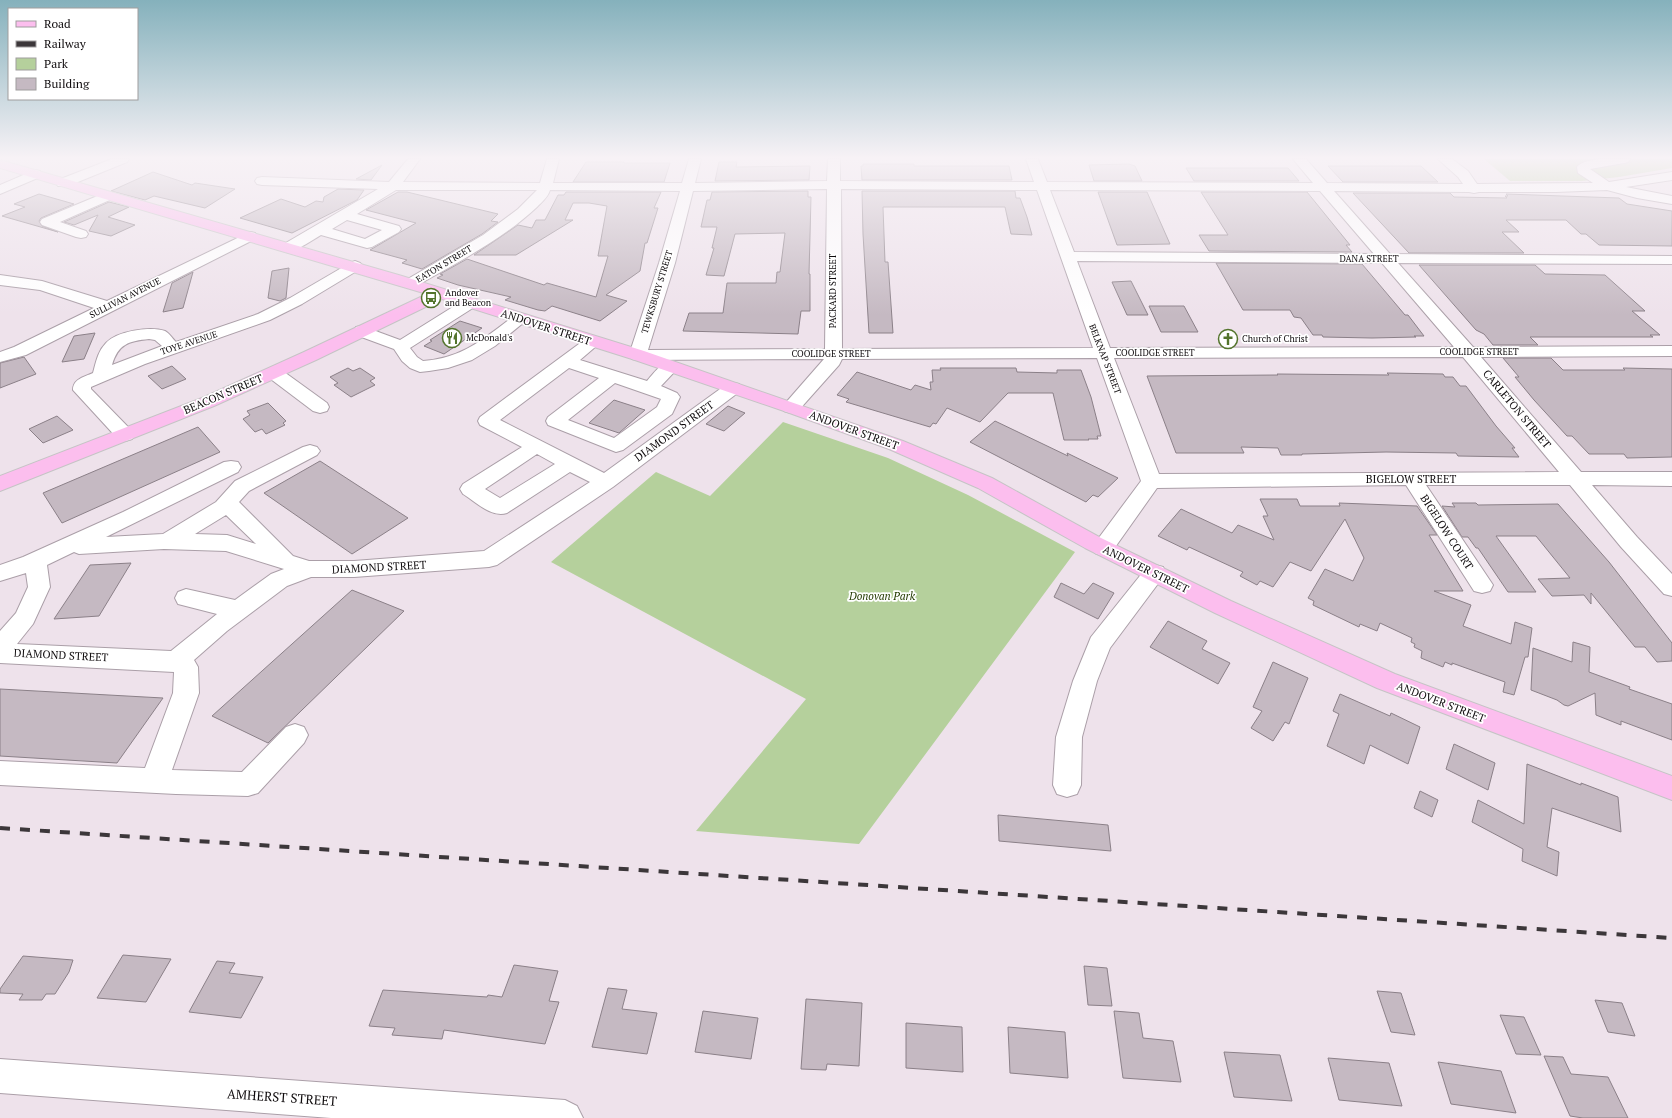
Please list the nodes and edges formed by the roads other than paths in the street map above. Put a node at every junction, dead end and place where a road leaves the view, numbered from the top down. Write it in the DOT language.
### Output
graph roads {
  1 [pos="72,211"];
  2 [pos="161,211"];
  3 [pos="352,211"];
  4 [pos="524,211"];
  5 [pos="681,211"];
  6 [pos="833,211"];
  7 [pos="1051,211"];
  8 [pos="1345,211"];
  9 [pos="346,215"];
  10 [pos="320,230"];
  11 [pos="81,234"];
  12 [pos="250,236"];
  13 [pos="289,247"];
  14 [pos="1067,256"];
  15 [pos="1388,259"];
  16 [pos="1672,260"];
  17 [pos="355,266"];
  18 [pos="0,280"];
  19 [pos="411,283"];
  20 [pos="441,293"];
  21 [pos="470,303"];
  22 [pos="109,306"];
  23 [pos="520,319"];
  24 [pos="362,331"];
  25 [pos="593,342"];
  26 [pos="401,346"];
  27 [pos="172,348"];
  28 [pos="1672,351"];
  29 [pos="1468,352"];
  30 [pos="1103,353"];
  31 [pos="833,354"];
  32 [pos="638,355"];
  33 [pos="0,357"];
  34 [pos="568,362"];
  35 [pos="670,367"];
  36 [pos="274,373"];
  37 [pos="101,375"];
  38 [pos="612,376"];
  39 [pos="650,388"];
  40 [pos="733,388"];
  41 [pos="320,407"];
  42 [pos="790,407"];
  43 [pos="125,435"];
  44 [pos="536,446"];
  45 [pos="310,451"];
  46 [pos="570,463"];
  47 [pos="231,467"];
  48 [pos="1412,479"];
  49 [pos="1576,479"];
  50 [pos="1672,479"];
  51 [pos="1151,481"];
  52 [pos="606,482"];
  53 [pos="0,484"];
  54 [pos="227,503"];
  55 [pos="166,542"];
  56 [pos="68,546"];
  57 [pos="1103,548"];
  58 [pos="36,561"];
  59 [pos="285,561"];
  60 [pos="309,569"];
  61 [pos="0,573"];
  62 [pos="1155,573"];
  63 [pos="1482,585"];
  64 [pos="1672,588"];
  65 [pos="186,598"];
  66 [pos="239,610"];
  67 [pos="0,647"];
  68 [pos="0,653"];
  69 [pos="176,661"];
  70 [pos="295,735"];
  71 [pos="0,773"];
  72 [pos="154,781"];
  73 [pos="1067,785"];
  74 [pos="1672,788"];
  75 [pos="0,1076"];
  76 [pos="565,1118"];
  1 -- 11 [label="street"];
  2 -- 12 [label="main road, ANDOVER STREET"];
  3 -- 9 [label="street"];
  4 -- 19 [label="street, EATON STREET"];
  5 -- 32 [label="street, TEWKSBURY STREET"];
  6 -- 31 [label="street, PACKARD STREET"];
  7 -- 14 [label="street, BELKNAP STREET"];
  8 -- 15 [label="street, CARLETON STREET"];
  9 -- 10 [label="street"];
  9 -- 10 [label="street"];
  10 -- 13 [label="street"];
  12 -- 13 [label="main road, ANDOVER STREET"];
  12 -- 22 [label="street, SULLIVAN AVENUE"];
  13 -- 17 [label="main road, ANDOVER STREET"];
  14 -- 15 [label="street, DANA STREET"];
  14 -- 30 [label="street, BELKNAP STREET"];
  15 -- 16 [label="street, DANA STREET"];
  15 -- 29 [label="street, CARLETON STREET"];
  17 -- 19 [label="main road, ANDOVER STREET"];
  17 -- 27 [label="street, TOYE AVENUE"];
  18 -- 22 [label="street"];
  19 -- 20 [label="main road, ANDOVER STREET"];
  20 -- 21 [label="main road, ANDOVER STREET"];
  20 -- 24 [label="main road, BEACON STREET"];
  21 -- 23 [label="main road, ANDOVER STREET"];
  21 -- 26 [label="street"];
  22 -- 33 [label="street, SULLIVAN AVENUE"];
  23 -- 25 [label="main road, ANDOVER STREET"];
  23 -- 26 [label="street"];
  24 -- 26 [label="street"];
  24 -- 36 [label="main road, BEACON STREET"];
  25 -- 32 [label="main road, ANDOVER STREET"];
  25 -- 34 [label="street"];
  27 -- 37 [label="street, TOYE AVENUE"];
  27 -- 37 [label="street"];
  28 -- 29 [label="street, COOLIDGE STREET"];
  29 -- 30 [label="street, COOLIDGE STREET"];
  29 -- 49 [label="street, CARLETON STREET"];
  30 -- 31 [label="street, COOLIDGE STREET"];
  30 -- 51 [label="street, BELKNAP STREET"];
  31 -- 32 [label="street, COOLIDGE STREET"];
  31 -- 42 [label="street"];
  32 -- 35 [label="main road, ANDOVER STREET"];
  34 -- 38 [label="street"];
  34 -- 44 [label="street"];
  35 -- 39 [label="street"];
  35 -- 40 [label="main road, ANDOVER STREET"];
  36 -- 41 [label="street"];
  36 -- 43 [label="main road, BEACON STREET"];
  37 -- 43 [label="street, TOYE AVENUE"];
  38 -- 39 [label="street"];
  38 -- 39 [label="street"];
  40 -- 42 [label="main road, ANDOVER STREET"];
  40 -- 52 [label="street, DIAMOND STREET"];
  42 -- 57 [label="main road, ANDOVER STREET"];
  43 -- 53 [label="main road, BEACON STREET"];
  44 -- 46 [label="street"];
  44 -- 46 [label="street"];
  45 -- 54 [label="street"];
  46 -- 52 [label="street"];
  47 -- 56 [label="street"];
  48 -- 49 [label="street, BIGELOW STREET"];
  48 -- 51 [label="street, BIGELOW STREET"];
  48 -- 63 [label="street, BIGELOW COURT"];
  49 -- 50 [label="street, BIGELOW STREET"];
  49 -- 64 [label="street, CARLETON STREET"];
  51 -- 57 [label="street"];
  52 -- 60 [label="street, DIAMOND STREET"];
  54 -- 55 [label="street"];
  54 -- 59 [label="street"];
  55 -- 56 [label="street"];
  55 -- 59 [label="street"];
  56 -- 58 [label="street"];
  57 -- 62 [label="main road, ANDOVER STREET"];
  58 -- 61 [label="street"];
  58 -- 67 [label="street"];
  59 -- 60 [label="street"];
  60 -- 66 [label="street, DIAMOND STREET"];
  62 -- 73 [label="street"];
  62 -- 74 [label="main road, ANDOVER STREET"];
  65 -- 66 [label="street"];
  66 -- 69 [label="street, DIAMOND STREET"];
  68 -- 69 [label="street, DIAMOND STREET"];
  69 -- 72 [label="street"];
  70 -- 72 [label="street"];
  71 -- 72 [label="street"];
  75 -- 76 [label="street, AMHERST STREET"];
}
